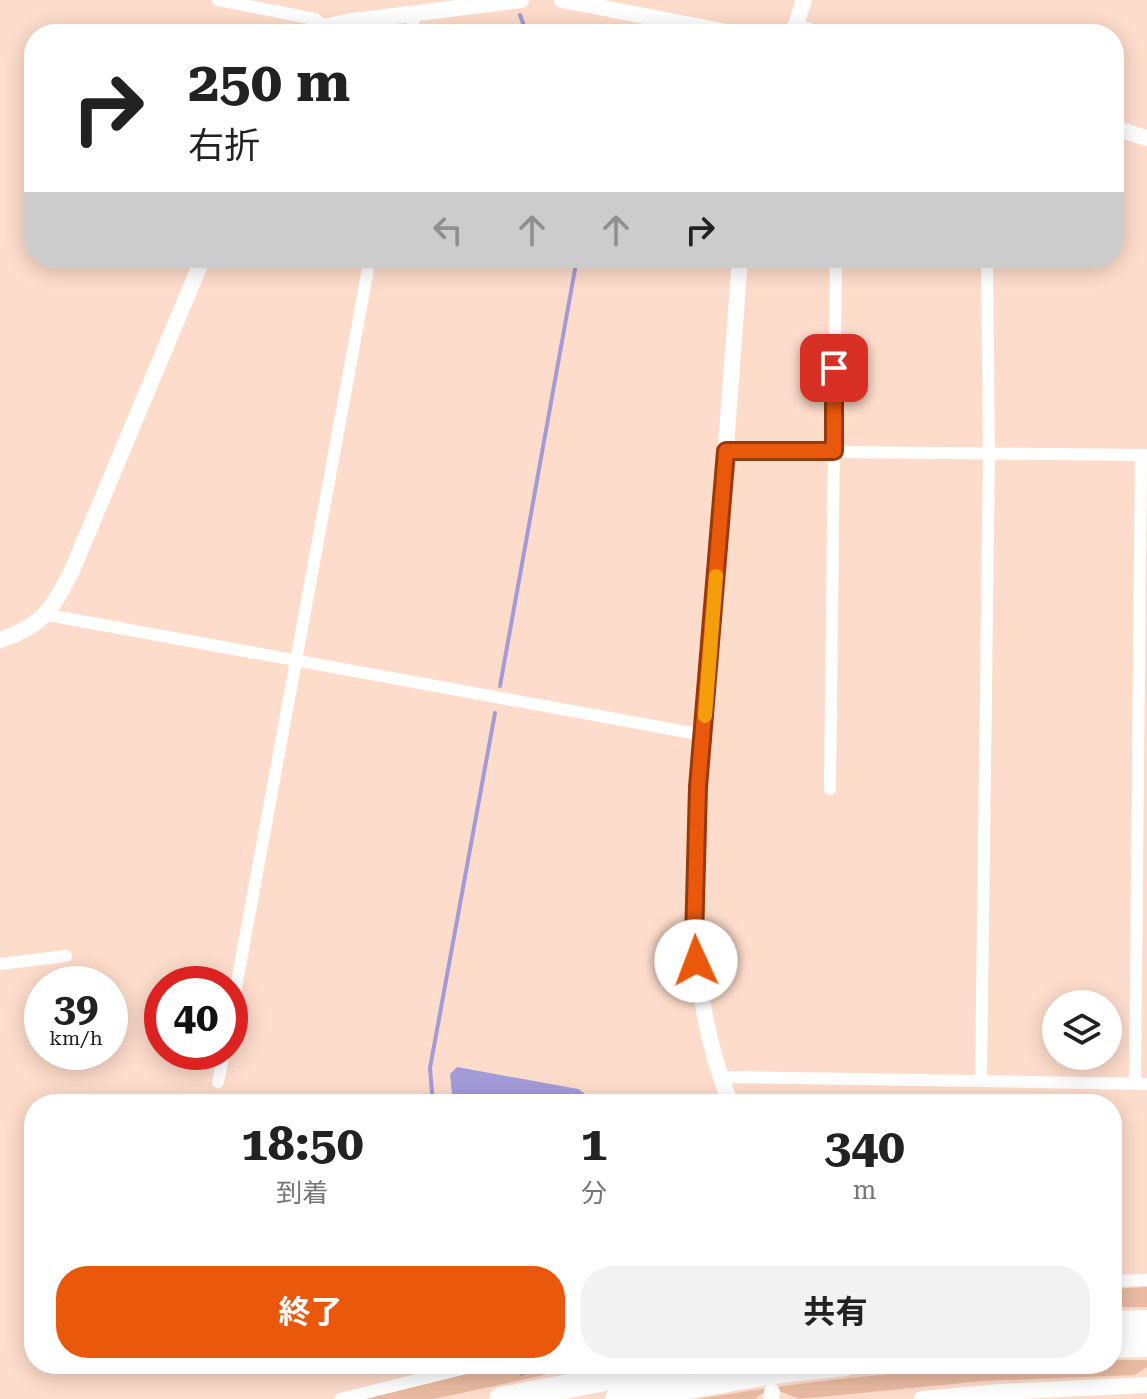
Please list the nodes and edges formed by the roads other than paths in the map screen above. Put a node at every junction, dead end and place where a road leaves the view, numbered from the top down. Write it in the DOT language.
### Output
graph roads {
  1 [pos="218,0"];
  2 [pos="521,0"];
  3 [pos="562,0"];
  4 [pos="804,0"];
  5 [pos="415,12"];
  6 [pos="317,24"];
  7 [pos="351,24"];
  8 [pos="413,24"];
  9 [pos="686,24"];
  10 [pos="794,24"];
  11 [pos="1124,131"];
  12 [pos="1147,138"];
  13 [pos="199,268"];
  14 [pos="368,268"];
  15 [pos="739,268"];
  16 [pos="836,268"];
  17 [pos="987,268"];
  18 [pos="726,451"];
  19 [pos="834,451"];
  20 [pos="989,453"];
  21 [pos="1144,455"];
  22 [pos="48,615"];
  23 [pos="0,640"];
  24 [pos="296,663"];
  25 [pos="703,735"];
  26 [pos="830,789"];
  27 [pos="1142,795"];
  28 [pos="66,956"];
  29 [pos="0,964"];
  30 [pos="240,966"];
  31 [pos="220,1070"];
  32 [pos="721,1080"];
  33 [pos="981,1080"];
  34 [pos="218,1082"];
  35 [pos="1141,1083"];
  36 [pos="727,1094"];
  37 [pos="1147,1280"];
  38 [pos="1122,1281"];
  39 [pos="1147,1322"];
  40 [pos="1122,1323"];
  41 [pos="1147,1345"];
  42 [pos="1122,1346"];
  43 [pos="441,1374"];
  44 [pos="631,1374"];
  45 [pos="763,1374"];
  46 [pos="1147,1385"];
  47 [pos="1000,1395"];
  48 [pos="340,1399"];
  49 [pos="501,1399"];
  50 [pos="617,1399"];
  51 [pos="922,1399"];
  1 -- 6 [label="street"];
  2 -- 5 [label="street"];
  3 -- 9 [label="street"];
  4 -- 10 [label="street"];
  5 -- 7 [label="street"];
  5 -- 8 [label="street"];
  11 -- 12 [label="street"];
  13 -- 22 [label="street"];
  14 -- 24 [label="street"];
  15 -- 18 [label="street"];
  16 -- 19 [label="street"];
  17 -- 20 [label="street"];
  18 -- 19 [label="street"];
  18 -- 25 [label="street"];
  19 -- 20 [label="street"];
  19 -- 26 [label="street"];
  20 -- 21 [label="street"];
  20 -- 33 [label="street"];
  21 -- 27 [label="street"];
  22 -- 23 [label="street"];
  22 -- 24 [label="street"];
  24 -- 25 [label="street"];
  24 -- 30 [label="street"];
  25 -- 32 [label="street"];
  27 -- 35 [label="street"];
  28 -- 29 [label="street"];
  31 -- 34 [label="street"];
  32 -- 33 [label="street"];
  32 -- 36 [label="street"];
  33 -- 35 [label="street"];
  37 -- 38 [label="street"];
  39 -- 40 [label="highway"];
  41 -- 42 [label="highway"];
  43 -- 48 [label="street"];
  44 -- 49 [label="highway"];
  45 -- 50 [label="highway"];
  46 -- 47 [label="street"];
  47 -- 51 [label="street"];
}
